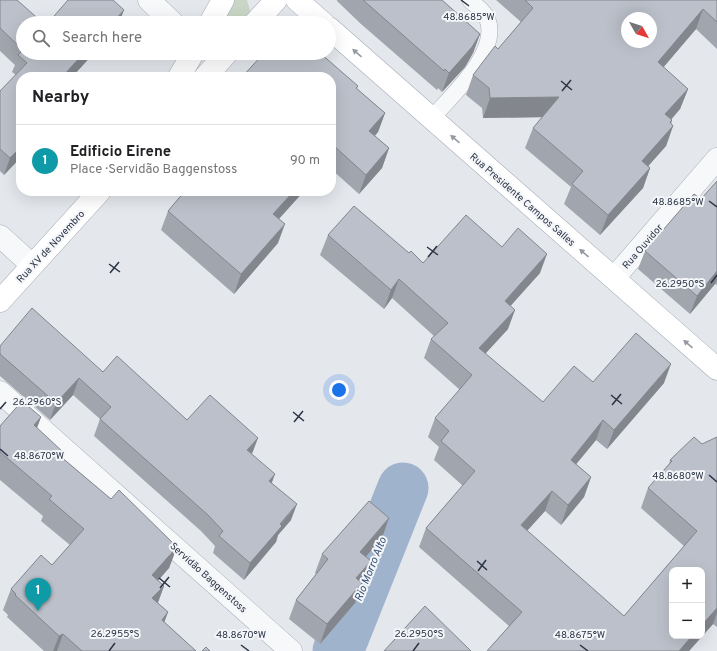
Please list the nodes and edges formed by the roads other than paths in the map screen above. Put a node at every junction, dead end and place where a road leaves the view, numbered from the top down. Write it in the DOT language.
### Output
graph roads {
  1 [pos="149,0"];
  2 [pos="223,0"];
  3 [pos="276,0"];
  4 [pos="297,0"];
  5 [pos="470,0"];
  6 [pos="166,16"];
  7 [pos="214,16"];
  8 [pos="261,16"];
  9 [pos="315,16"];
  10 [pos="336,34"];
  11 [pos="189,60"];
  12 [pos="221,60"];
  13 [pos="182,72"];
  14 [pos="210,72"];
  15 [pos="432,118"];
  16 [pos="717,159"];
  17 [pos="95,196"];
  18 [pos="0,236"];
  19 [pos="32,265"];
  20 [pos="614,278"];
  21 [pos="0,301"];
  22 [pos="717,369"];
  23 [pos="0,392"];
  24 [pos="291,651"];
  1 -- 6 [label="street"];
  2 -- 7 [label="main road"];
  3 -- 8 [label="main road"];
  4 -- 9 [label="main road"];
  5 -- 15 [label="lane"];
  15 -- 10 [label="main road, Rua Presidente Campos Salles, one-way"];
  11 -- 13 [label="main road"];
  12 -- 14 [label="main road"];
  20 -- 15 [label="main road, Rua Presidente Campos Salles, one-way"];
  16 -- 20 [label="street, Rua Ouvidor"];
  17 -- 19 [label="main road, Rua XV de Novembro"];
  18 -- 19 [label="street"];
  19 -- 21 [label="main road, Rua XV de Novembro"];
  22 -- 20 [label="main road, Rua Presidente Campos Salles, one-way"];
  23 -- 24 [label="street, Servidão Baggenstoss"];
}
